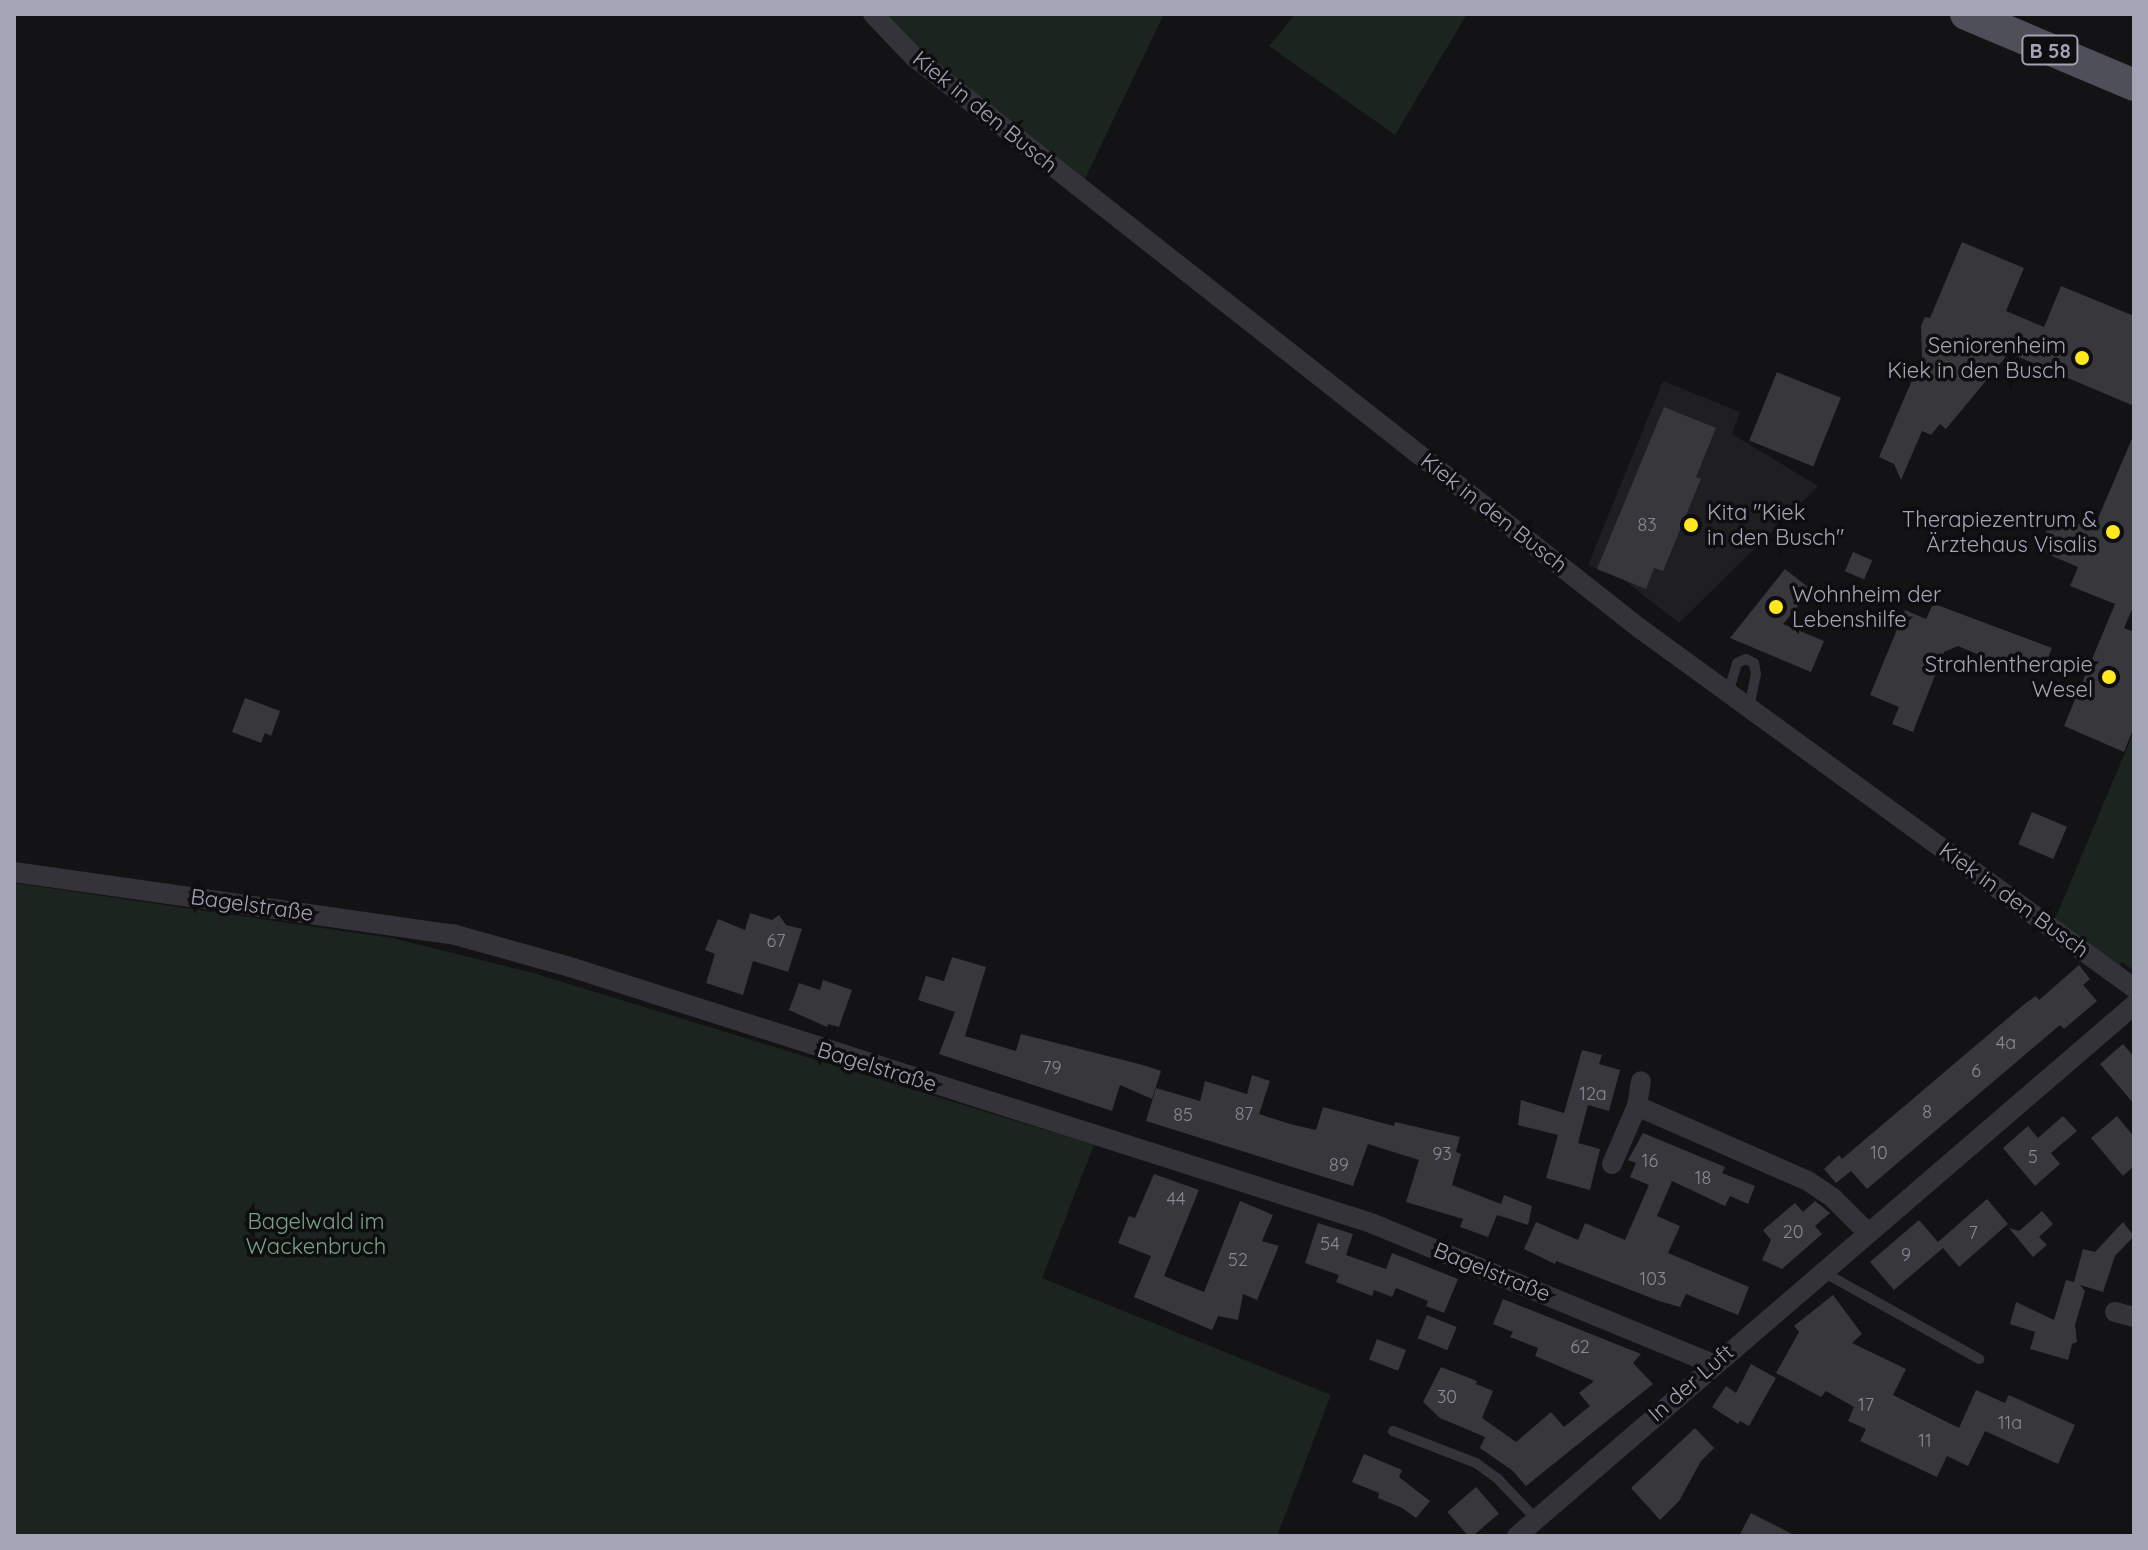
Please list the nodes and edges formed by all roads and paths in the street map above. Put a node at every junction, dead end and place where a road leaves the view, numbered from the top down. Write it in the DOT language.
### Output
graph roads {
  1 [pos="873,14"];
  2 [pos="1966,14"];
  3 [pos="2134,85"];
  4 [pos="1728,693"];
  5 [pos="1749,708"];
  6 [pos="14,872"];
  7 [pos="2134,988"];
  8 [pos="2134,1005"];
  9 [pos="1641,1081"];
  10 [pos="1637,1106"];
  11 [pos="1612,1164"];
  12 [pos="1867,1232"];
  13 [pos="1821,1271"];
  14 [pos="1979,1359"];
  15 [pos="1713,1364"];
  16 [pos="1393,1431"];
  17 [pos="1536,1519"];
  18 [pos="1517,1536"];
  1 -- 4 [label="street, Kiek in den Busch"];
  2 -- 3 [label="main road, B 58"];
  4 -- 5 [label="street, Kiek in den Busch"];
  4 -- 5 [label="lane"];
  5 -- 7 [label="street, Kiek in den Busch"];
  6 -- 15 [label="street, Bagelstraße"];
  8 -- 12 [label="street, In der Luft"];
  9 -- 10 [label="street"];
  10 -- 11 [label="street"];
  10 -- 12 [label="street"];
  12 -- 13 [label="street, In der Luft"];
  13 -- 14 [label="lane"];
  13 -- 15 [label="street, In der Luft"];
  15 -- 17 [label="street, In der Luft"];
  16 -- 17 [label="lane"];
  17 -- 18 [label="street, In der Luft"];
}
